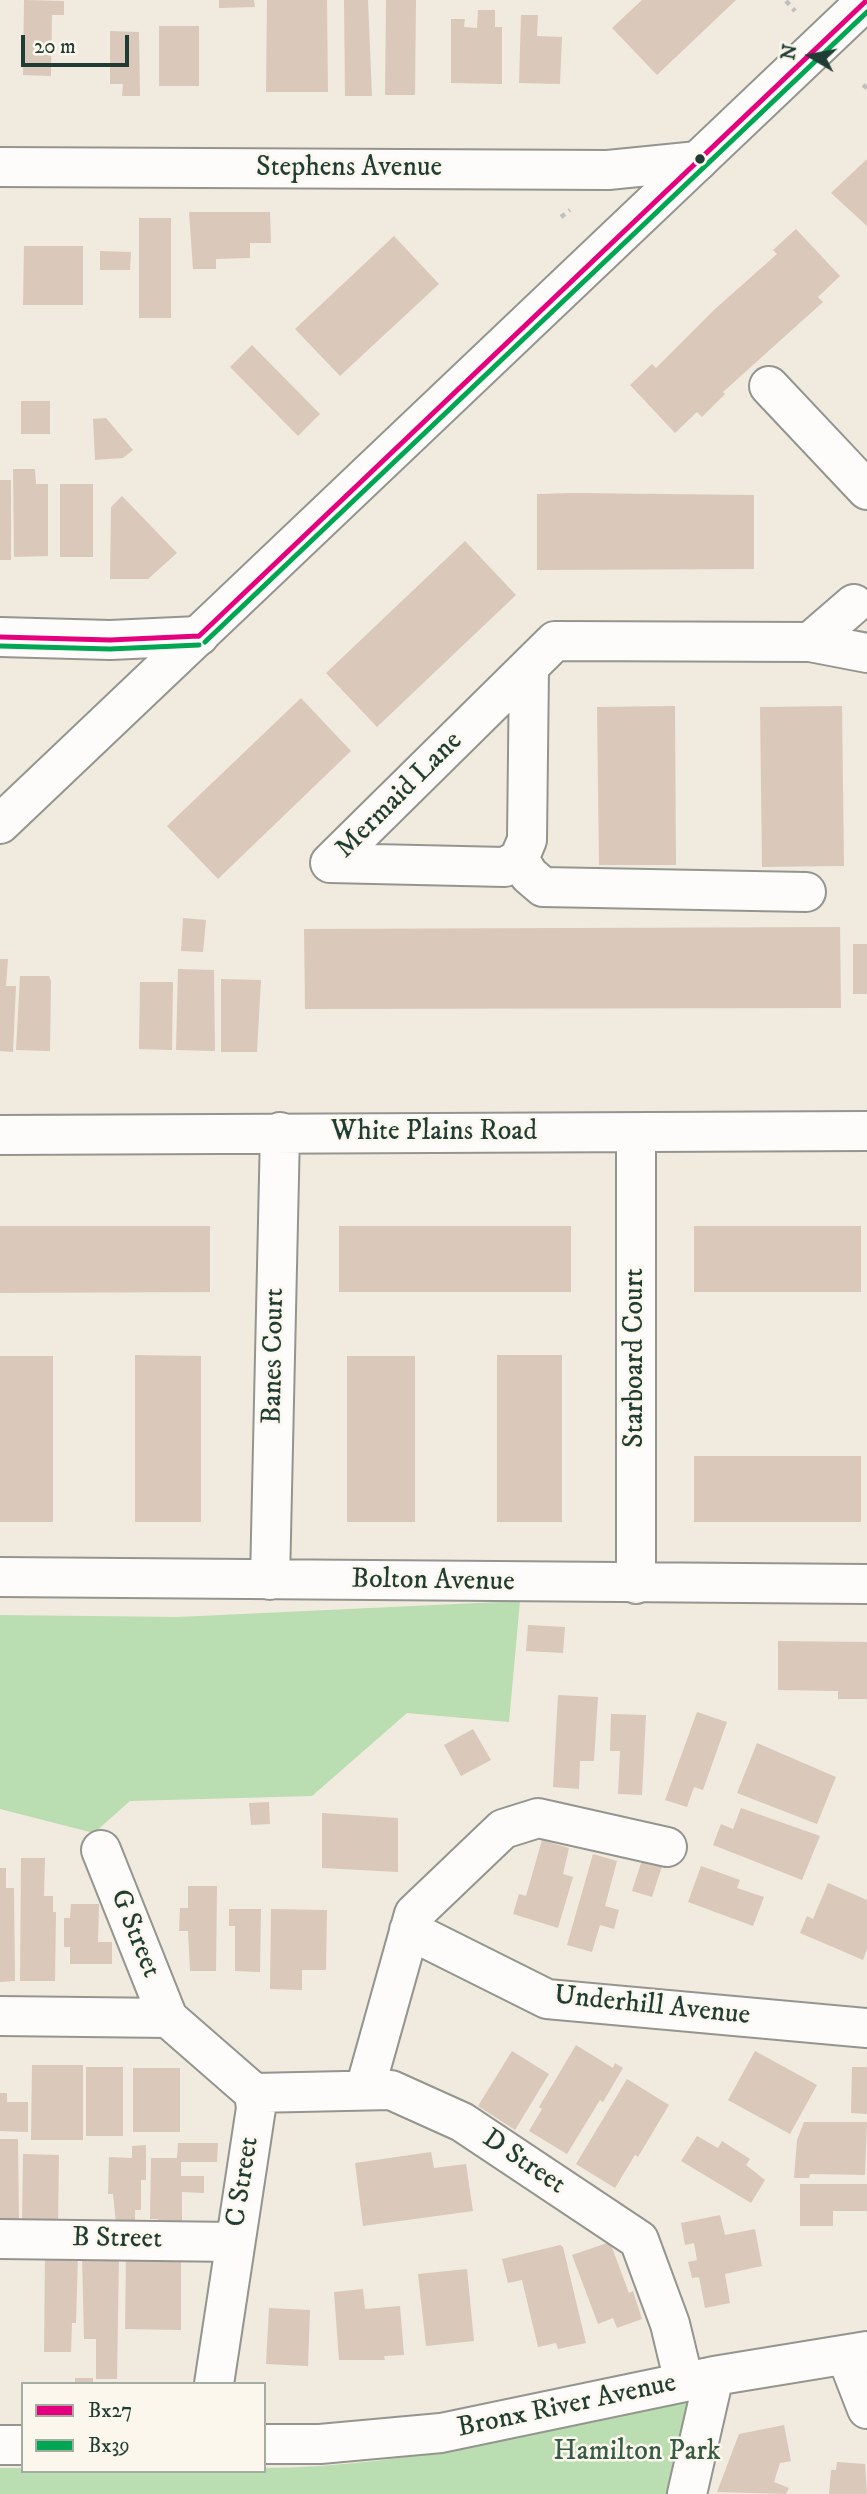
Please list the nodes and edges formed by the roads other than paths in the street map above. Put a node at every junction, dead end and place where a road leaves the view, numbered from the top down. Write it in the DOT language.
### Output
graph roads {
  1 [pos="867,0"];
  2 [pos="698,160"];
  3 [pos="0,167"];
  4 [pos="769,386"];
  5 [pos="867,490"];
  6 [pos="863,605"];
  7 [pos="198,636"];
  8 [pos="0,637"];
  9 [pos="810,642"];
  10 [pos="867,653"];
  11 [pos="529,668"];
  12 [pos="0,824"];
  13 [pos="519,859"];
  14 [pos="806,892"];
  15 [pos="867,1131"];
  16 [pos="280,1132"];
  17 [pos="636,1133"];
  18 [pos="0,1135"];
  19 [pos="0,1577"];
  20 [pos="270,1580"];
  21 [pos="636,1584"];
  22 [pos="867,1584"];
  23 [pos="667,1847"];
  24 [pos="100,1850"];
  25 [pos="409,1930"];
  26 [pos="0,2016"];
  27 [pos="167,2018"];
  28 [pos="867,2028"];
  29 [pos="365,2089"];
  30 [pos="254,2093"];
  31 [pos="0,2239"];
  32 [pos="235,2242"];
  33 [pos="856,2353"];
  34 [pos="699,2379"];
  35 [pos="214,2382"];
  36 [pos="867,2409"];
  37 [pos="266,2444"];
  38 [pos="0,2445"];
  39 [pos="21,2445"];
  40 [pos="687,2494"];
  1 -- 2 [label="street"];
  2 -- 3 [label="street, Stephens Avenue"];
  2 -- 7 [label="street"];
  4 -- 5 [label="street"];
  6 -- 9 [label="street"];
  7 -- 8 [label="street"];
  7 -- 12 [label="street"];
  9 -- 10 [label="street, Mermaid Lane"];
  9 -- 11 [label="street, Mermaid Lane"];
  11 -- 13 [label="street"];
  11 -- 13 [label="street, Mermaid Lane"];
  13 -- 14 [label="street"];
  15 -- 17 [label="street, White Plains Road"];
  16 -- 17 [label="street, White Plains Road"];
  16 -- 18 [label="street, White Plains Road"];
  16 -- 20 [label="street, Banes Court"];
  17 -- 21 [label="street, Starboard Court"];
  19 -- 20 [label="street, Bolton Avenue"];
  20 -- 21 [label="street, Bolton Avenue"];
  21 -- 22 [label="street, Bolton Avenue"];
  23 -- 25 [label="street"];
  24 -- 27 [label="street, G Street"];
  25 -- 28 [label="street, Underhill Avenue"];
  25 -- 29 [label="street"];
  26 -- 27 [label="street"];
  27 -- 30 [label="street"];
  29 -- 30 [label="street, D Street"];
  29 -- 34 [label="street, D Street"];
  30 -- 32 [label="street, C Street"];
  31 -- 32 [label="street, B Street"];
  32 -- 35 [label="street, C Street"];
  33 -- 34 [label="street, Bronx River Avenue"];
  33 -- 36 [label="street"];
  34 -- 37 [label="street, Bronx River Avenue"];
  34 -- 40 [label="street"];
  38 -- 39 [label="street"];
}
